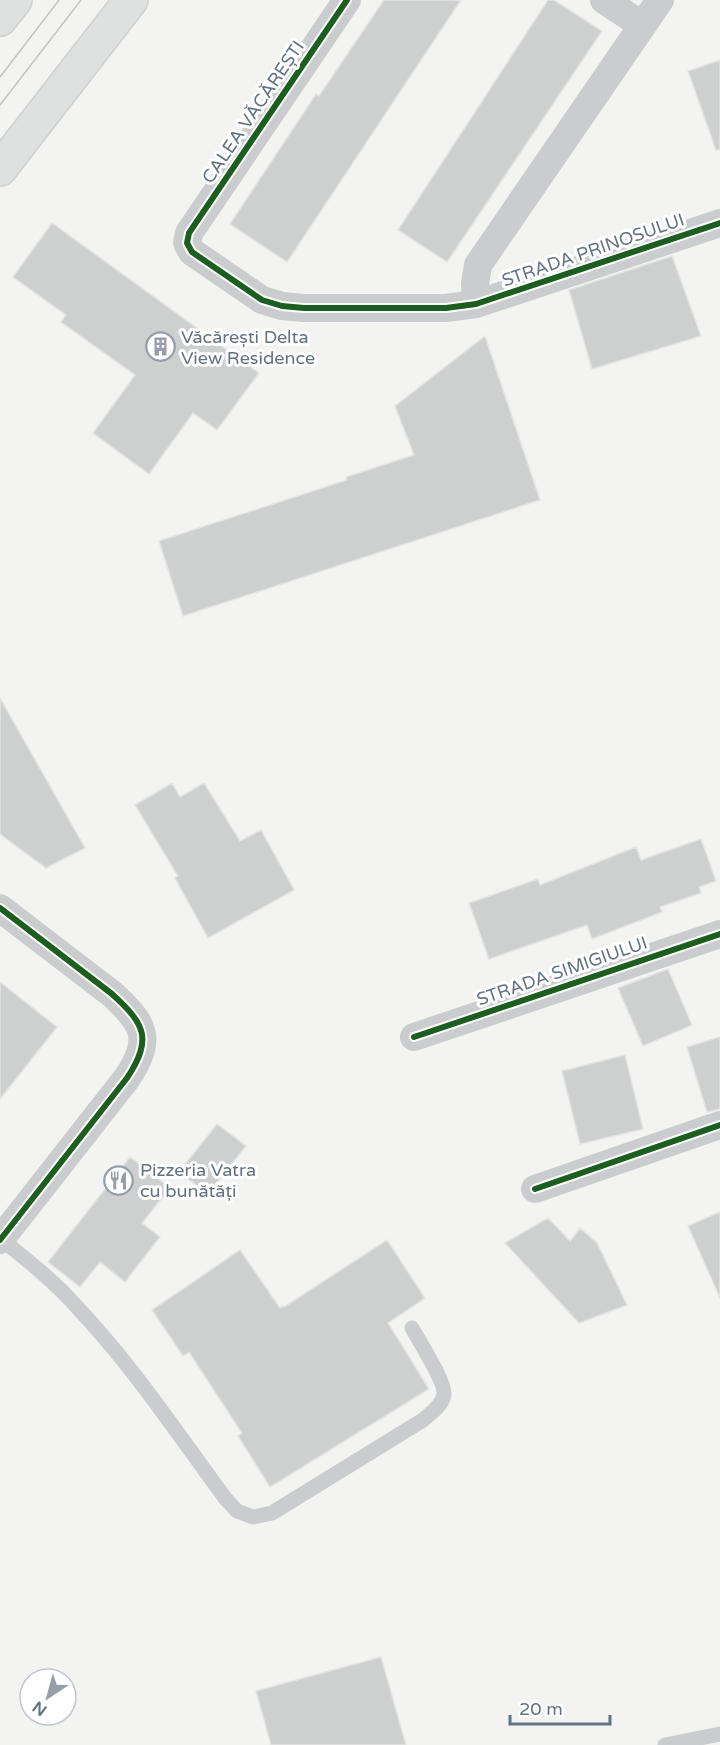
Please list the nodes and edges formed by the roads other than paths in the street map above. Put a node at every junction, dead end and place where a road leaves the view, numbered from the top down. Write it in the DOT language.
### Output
graph roads {
  1 [pos="15,0"];
  2 [pos="131,0"];
  3 [pos="347,0"];
  4 [pos="604,0"];
  5 [pos="660,0"];
  6 [pos="0,19"];
  7 [pos="642,26"];
  8 [pos="0,169"];
  9 [pos="720,223"];
  10 [pos="187,243"];
  11 [pos="476,304"];
  12 [pos="0,908"];
  13 [pos="720,934"];
  14 [pos="414,1037"];
  15 [pos="720,1125"];
  16 [pos="535,1189"];
  17 [pos="1,1239"];
  18 [pos="412,1328"];
  19 [pos="720,1734"];
  20 [pos="665,1745"];
  1 -- 6 [label="main road"];
  2 -- 8 [label="main road"];
  3 -- 10 [label="street, CALEA VĂCĂREȘTI"];
  4 -- 7 [label="street"];
  5 -- 7 [label="street"];
  7 -- 11 [label="street"];
  9 -- 11 [label="street, STRADA PRINOSULUI"];
  10 -- 11 [label="street, STRADA PRINOSULUI"];
  12 -- 17 [label="street"];
  13 -- 14 [label="street, STRADA SIMIGIULUI"];
  15 -- 16 [label="street"];
  17 -- 18 [label="lane"];
  19 -- 20 [label="lane"];
}
